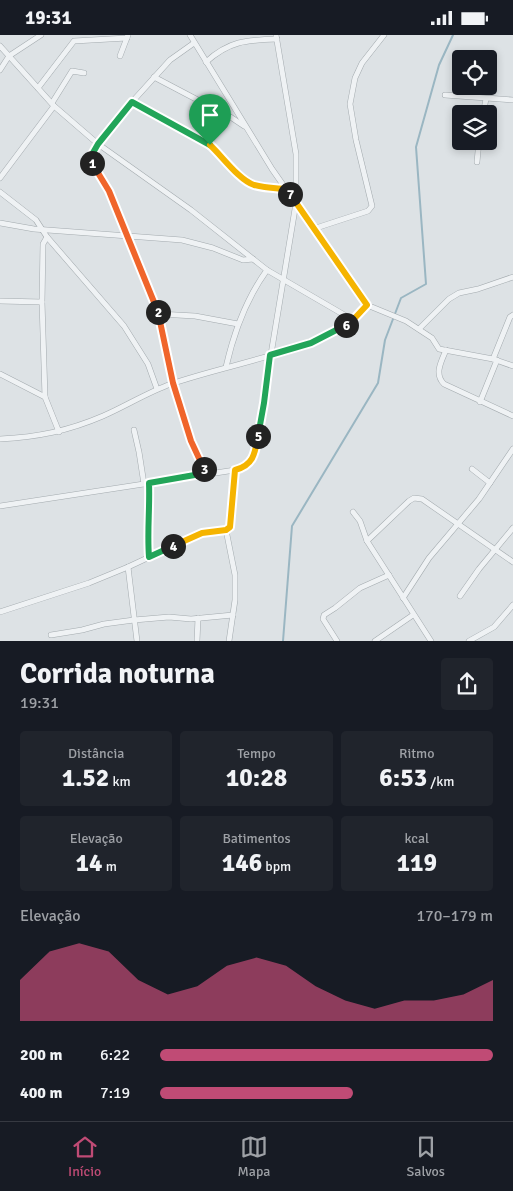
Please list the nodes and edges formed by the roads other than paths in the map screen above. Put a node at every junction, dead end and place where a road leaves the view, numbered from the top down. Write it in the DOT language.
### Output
graph roads {
  1 [pos="41,35"];
  2 [pos="190,35"];
  3 [pos="384,35"];
  4 [pos="127,36"];
  5 [pos="277,37"];
  6 [pos="194,43"];
  7 [pos="0,46"];
  8 [pos="9,56"];
  9 [pos="120,56"];
  10 [pos="206,63"];
  11 [pos="0,70"];
  12 [pos="84,73"];
  13 [pos="154,77"];
  14 [pos="38,88"];
  15 [pos="446,95"];
  16 [pos="486,99"];
  17 [pos="513,100"];
  18 [pos="132,102"];
  19 [pos="53,105"];
  20 [pos="485,105"];
  21 [pos="246,127"];
  22 [pos="98,144"];
  23 [pos="478,150"];
  24 [pos="477,162"];
  25 [pos="0,178"];
  26 [pos="286,189"];
  27 [pos="0,191"];
  28 [pos="296,203"];
  29 [pos="0,223"];
  30 [pos="43,229"];
  31 [pos="313,229"];
  32 [pos="127,235"];
  33 [pos="47,237"];
  34 [pos="253,259"];
  35 [pos="267,270"];
  36 [pos="513,279"];
  37 [pos="284,280"];
  38 [pos="0,301"];
  39 [pos="42,302"];
  40 [pos="367,305"];
  41 [pos="159,314"];
  42 [pos="513,315"];
  43 [pos="353,320"];
  44 [pos="238,324"];
  45 [pos="419,329"];
  46 [pos="446,350"];
  47 [pos="270,355"];
  48 [pos="495,360"];
  49 [pos="513,366"];
  50 [pos="226,367"];
  51 [pos="0,374"];
  52 [pos="173,383"];
  53 [pos="157,389"];
  54 [pos="44,397"];
  55 [pos="480,402"];
  56 [pos="513,416"];
  57 [pos="134,430"];
  58 [pos="59,432"];
  59 [pos="0,439"];
  60 [pos="513,449"];
  61 [pos="472,469"];
  62 [pos="235,470"];
  63 [pos="206,473"];
  64 [pos="490,483"];
  65 [pos="147,484"];
  66 [pos="0,506"];
  67 [pos="353,512"];
  68 [pos="456,524"];
  69 [pos="513,528"];
  70 [pos="226,530"];
  71 [pos="367,541"];
  72 [pos="495,549"];
  73 [pos="149,557"];
  74 [pos="513,562"];
  75 [pos="128,567"];
  76 [pos="389,575"];
  77 [pos="460,596"];
  78 [pos="402,598"];
  79 [pos="513,605"];
  80 [pos="0,612"];
  81 [pos="233,615"];
  82 [pos="413,615"];
  83 [pos="198,618"];
  84 [pos="134,620"];
  85 [pos="51,635"];
  86 [pos="137,641"];
  87 [pos="197,641"];
  88 [pos="229,641"];
  89 [pos="337,641"];
  90 [pos="375,641"];
  91 [pos="431,641"];
  92 [pos="469,641"];
  1 -- 8 [label="street"];
  2 -- 6 [label="street"];
  3 -- 31 [label="street"];
  4 -- 9 [label="street"];
  4 -- 14 [label="street"];
  5 -- 10 [label="street"];
  5 -- 28 [label="street"];
  6 -- 10 [label="street"];
  6 -- 13 [label="street"];
  7 -- 8 [label="street"];
  8 -- 11 [label="street"];
  8 -- 14 [label="street"];
  10 -- 21 [label="street"];
  12 -- 19 [label="street"];
  13 -- 18 [label="street"];
  13 -- 21 [label="street"];
  14 -- 19 [label="street"];
  15 -- 16 [label="street"];
  16 -- 17 [label="street"];
  16 -- 20 [label="street"];
  18 -- 22 [label="street"];
  18 -- 26 [label="street"];
  19 -- 22 [label="street"];
  19 -- 25 [label="street"];
  21 -- 26 [label="street"];
  22 -- 32 [label="street"];
  22 -- 34 [label="street"];
  23 -- 24 [label="street"];
  26 -- 28 [label="street"];
  27 -- 30 [label="street"];
  28 -- 31 [label="street"];
  28 -- 37 [label="street"];
  29 -- 30 [label="street"];
  30 -- 32 [label="street"];
  30 -- 33 [label="street"];
  31 -- 40 [label="street"];
  32 -- 34 [label="street"];
  32 -- 41 [label="street"];
  33 -- 39 [label="street"];
  33 -- 53 [label="street"];
  34 -- 35 [label="street"];
  35 -- 37 [label="street"];
  35 -- 44 [label="street"];
  36 -- 45 [label="street"];
  37 -- 43 [label="street"];
  37 -- 47 [label="street"];
  38 -- 39 [label="street"];
  39 -- 54 [label="street"];
  40 -- 43 [label="street"];
  40 -- 45 [label="street"];
  41 -- 44 [label="street"];
  41 -- 52 [label="street"];
  42 -- 48 [label="street"];
  43 -- 47 [label="street"];
  44 -- 50 [label="street"];
  45 -- 46 [label="street"];
  46 -- 48 [label="street"];
  46 -- 55 [label="street"];
  47 -- 50 [label="street"];
  47 -- 62 [label="street"];
  48 -- 49 [label="street"];
  48 -- 55 [label="street"];
  50 -- 52 [label="street"];
  51 -- 54 [label="street"];
  52 -- 53 [label="street"];
  52 -- 63 [label="street"];
  53 -- 58 [label="street"];
  54 -- 58 [label="street"];
  55 -- 56 [label="street"];
  57 -- 65 [label="street"];
  58 -- 59 [label="street"];
  60 -- 64 [label="street"];
  61 -- 64 [label="street"];
  62 -- 63 [label="street"];
  62 -- 70 [label="street"];
  63 -- 65 [label="street"];
  64 -- 68 [label="street"];
  65 -- 66 [label="street"];
  65 -- 73 [label="street"];
  67 -- 71 [label="street"];
  68 -- 71 [label="street"];
  68 -- 72 [label="street"];
  68 -- 78 [label="street"];
  69 -- 72 [label="street"];
  70 -- 73 [label="street"];
  70 -- 81 [label="street"];
  71 -- 76 [label="street"];
  72 -- 74 [label="street"];
  72 -- 77 [label="street"];
  73 -- 75 [label="street"];
  75 -- 80 [label="street"];
  75 -- 84 [label="street"];
  76 -- 78 [label="street"];
  76 -- 89 [label="street"];
  78 -- 82 [label="street"];
  79 -- 92 [label="street"];
  81 -- 83 [label="street"];
  81 -- 88 [label="street"];
  82 -- 90 [label="street"];
  82 -- 91 [label="street"];
  83 -- 84 [label="street"];
  83 -- 87 [label="street"];
  84 -- 85 [label="street"];
  84 -- 86 [label="street"];
}
